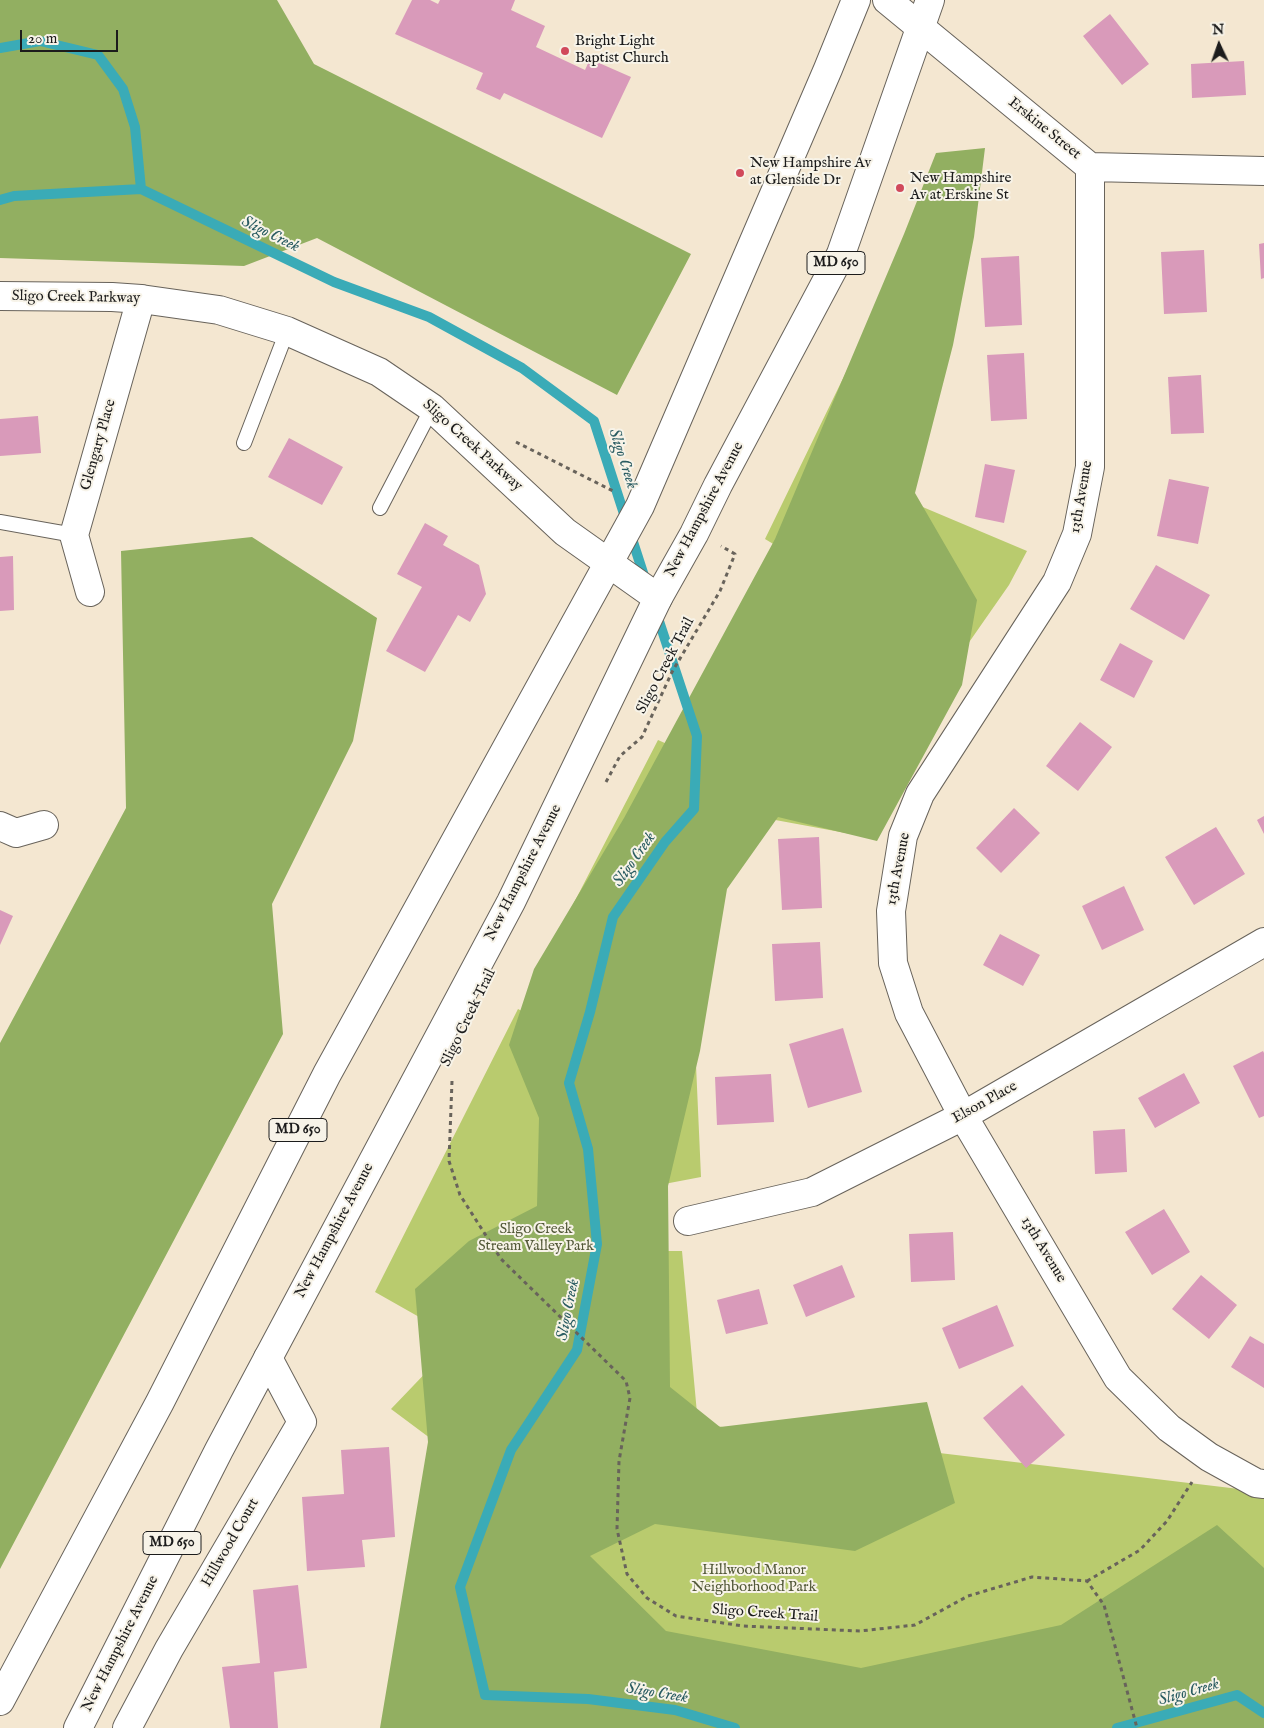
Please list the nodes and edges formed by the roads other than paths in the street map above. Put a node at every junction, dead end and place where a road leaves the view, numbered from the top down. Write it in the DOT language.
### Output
graph roads {
  1 [pos="856,0"];
  2 [pos="887,0"];
  3 [pos="930,0"];
  4 [pos="920,27"];
  5 [pos="1090,167"];
  6 [pos="1264,171"];
  7 [pos="0,296"];
  8 [pos="141,299"];
  9 [pos="287,331"];
  10 [pos="432,408"];
  11 [pos="244,444"];
  12 [pos="380,508"];
  13 [pos="0,522"];
  14 [pos="74,535"];
  15 [pos="609,565"];
  16 [pos="90,592"];
  17 [pos="658,598"];
  18 [pos="44,825"];
  19 [pos="0,826"];
  20 [pos="1264,942"];
  21 [pos="963,1116"];
  22 [pos="688,1221"];
  23 [pos="268,1358"];
  24 [pos="1264,1484"];
  25 [pos="0,1701"];
  26 [pos="78,1728"];
  27 [pos="127,1728"];
  1 -- 15 [label="street, MD 650"];
  2 -- 4 [label="street, Erskine Street"];
  3 -- 4 [label="street, New Hampshire Avenue / MD 650"];
  4 -- 5 [label="street, Erskine Street"];
  4 -- 17 [label="street, New Hampshire Avenue / MD 650"];
  5 -- 6 [label="street, Erskine Street"];
  5 -- 21 [label="street, 13th Avenue"];
  7 -- 8 [label="street, Sligo Creek Parkway"];
  8 -- 9 [label="street, Sligo Creek Parkway"];
  8 -- 14 [label="street, Glengary Place"];
  9 -- 10 [label="street, Sligo Creek Parkway"];
  9 -- 11 [label="lane"];
  10 -- 12 [label="lane"];
  10 -- 15 [label="street, Sligo Creek Parkway"];
  13 -- 14 [label="lane"];
  14 -- 16 [label="street"];
  15 -- 17 [label="street, Sligo Creek Parkway"];
  15 -- 25 [label="street, MD 650"];
  17 -- 23 [label="street, New Hampshire Avenue / MD 650"];
  18 -- 19 [label="street"];
  20 -- 21 [label="street, Elson Place"];
  21 -- 22 [label="street, Elson Place"];
  21 -- 24 [label="street, 13th Avenue"];
  23 -- 26 [label="street, New Hampshire Avenue / MD 650"];
  23 -- 27 [label="street, Hillwood Court"];
}
